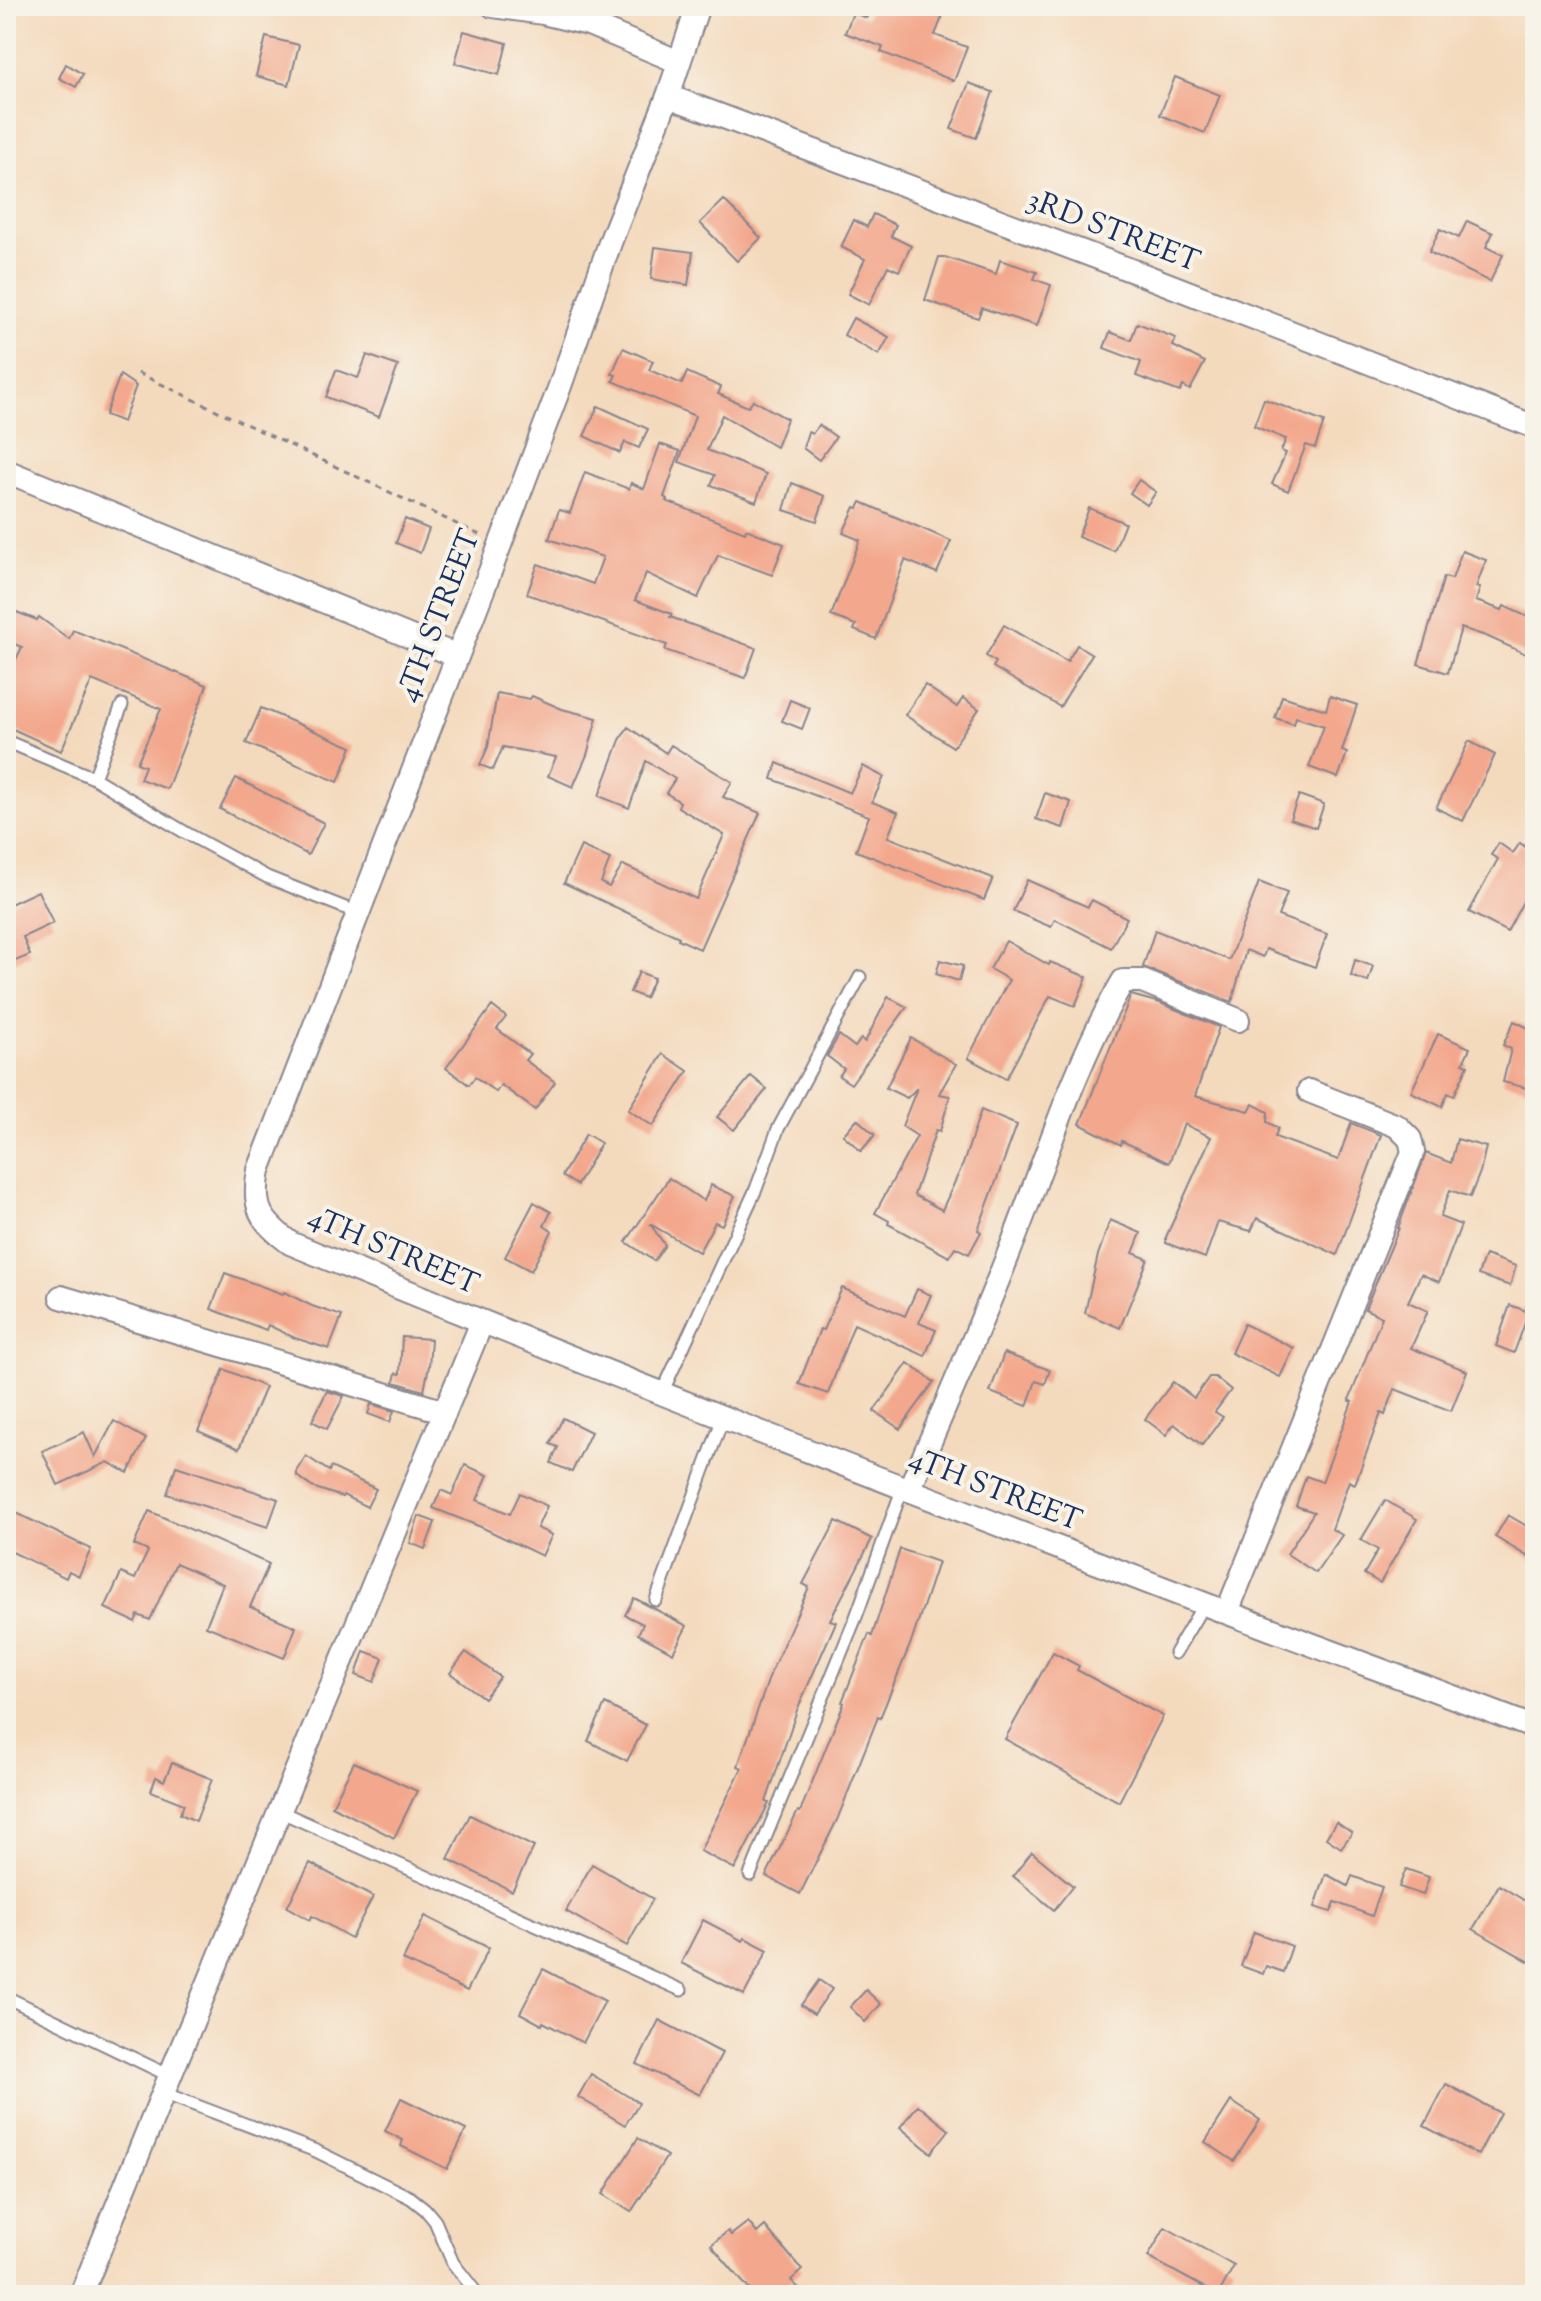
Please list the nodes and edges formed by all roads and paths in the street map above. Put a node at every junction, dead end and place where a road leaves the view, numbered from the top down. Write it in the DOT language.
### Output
graph roads {
  1 [pos="493,6"];
  2 [pos="698,6"];
  3 [pos="679,62"];
  4 [pos="668,96"];
  5 [pos="138,373"];
  6 [pos="1535,427"];
  7 [pos="6,471"];
  8 [pos="500,545"];
  9 [pos="457,656"];
  10 [pos="122,705"];
  11 [pos="6,741"];
  12 [pos="94,778"];
  13 [pos="358,913"];
  14 [pos="860,977"];
  15 [pos="1238,1020"];
  16 [pos="1309,1091"];
  17 [pos="61,1297"];
  18 [pos="482,1322"];
  19 [pos="662,1393"];
  20 [pos="445,1412"];
  21 [pos="723,1418"];
  22 [pos="906,1489"];
  23 [pos="656,1600"];
  24 [pos="1204,1604"];
  25 [pos="1227,1612"];
  26 [pos="1175,1653"];
  27 [pos="1535,1728"];
  28 [pos="279,1811"];
  29 [pos="750,1875"];
  30 [pos="681,1990"];
  31 [pos="6,1997"];
  32 [pos="166,2085"];
  33 [pos="81,2295"];
  34 [pos="478,2295"];
  1 -- 3 [label="street"];
  2 -- 3 [label="street, 4TH STREET"];
  3 -- 4 [label="street, 4TH STREET"];
  4 -- 6 [label="street, 3RD STREET"];
  4 -- 8 [label="street, 4TH STREET"];
  5 -- 8 [label="path"];
  7 -- 9 [label="street"];
  8 -- 9 [label="street, 4TH STREET"];
  9 -- 13 [label="street, 4TH STREET"];
  10 -- 12 [label="lane"];
  11 -- 12 [label="lane"];
  12 -- 13 [label="lane"];
  13 -- 18 [label="street, 4TH STREET"];
  14 -- 19 [label="lane"];
  15 -- 22 [label="street"];
  16 -- 25 [label="street"];
  17 -- 20 [label="street"];
  18 -- 19 [label="street, 4TH STREET"];
  18 -- 20 [label="street"];
  19 -- 21 [label="street, 4TH STREET"];
  20 -- 28 [label="street"];
  21 -- 22 [label="street, 4TH STREET"];
  21 -- 23 [label="lane"];
  22 -- 24 [label="street, 4TH STREET"];
  22 -- 29 [label="lane"];
  24 -- 25 [label="street, 4TH STREET"];
  24 -- 26 [label="lane"];
  25 -- 27 [label="street, 4TH STREET"];
  28 -- 30 [label="lane"];
  28 -- 32 [label="street"];
  31 -- 32 [label="lane"];
  32 -- 33 [label="street"];
  32 -- 34 [label="lane"];
}
